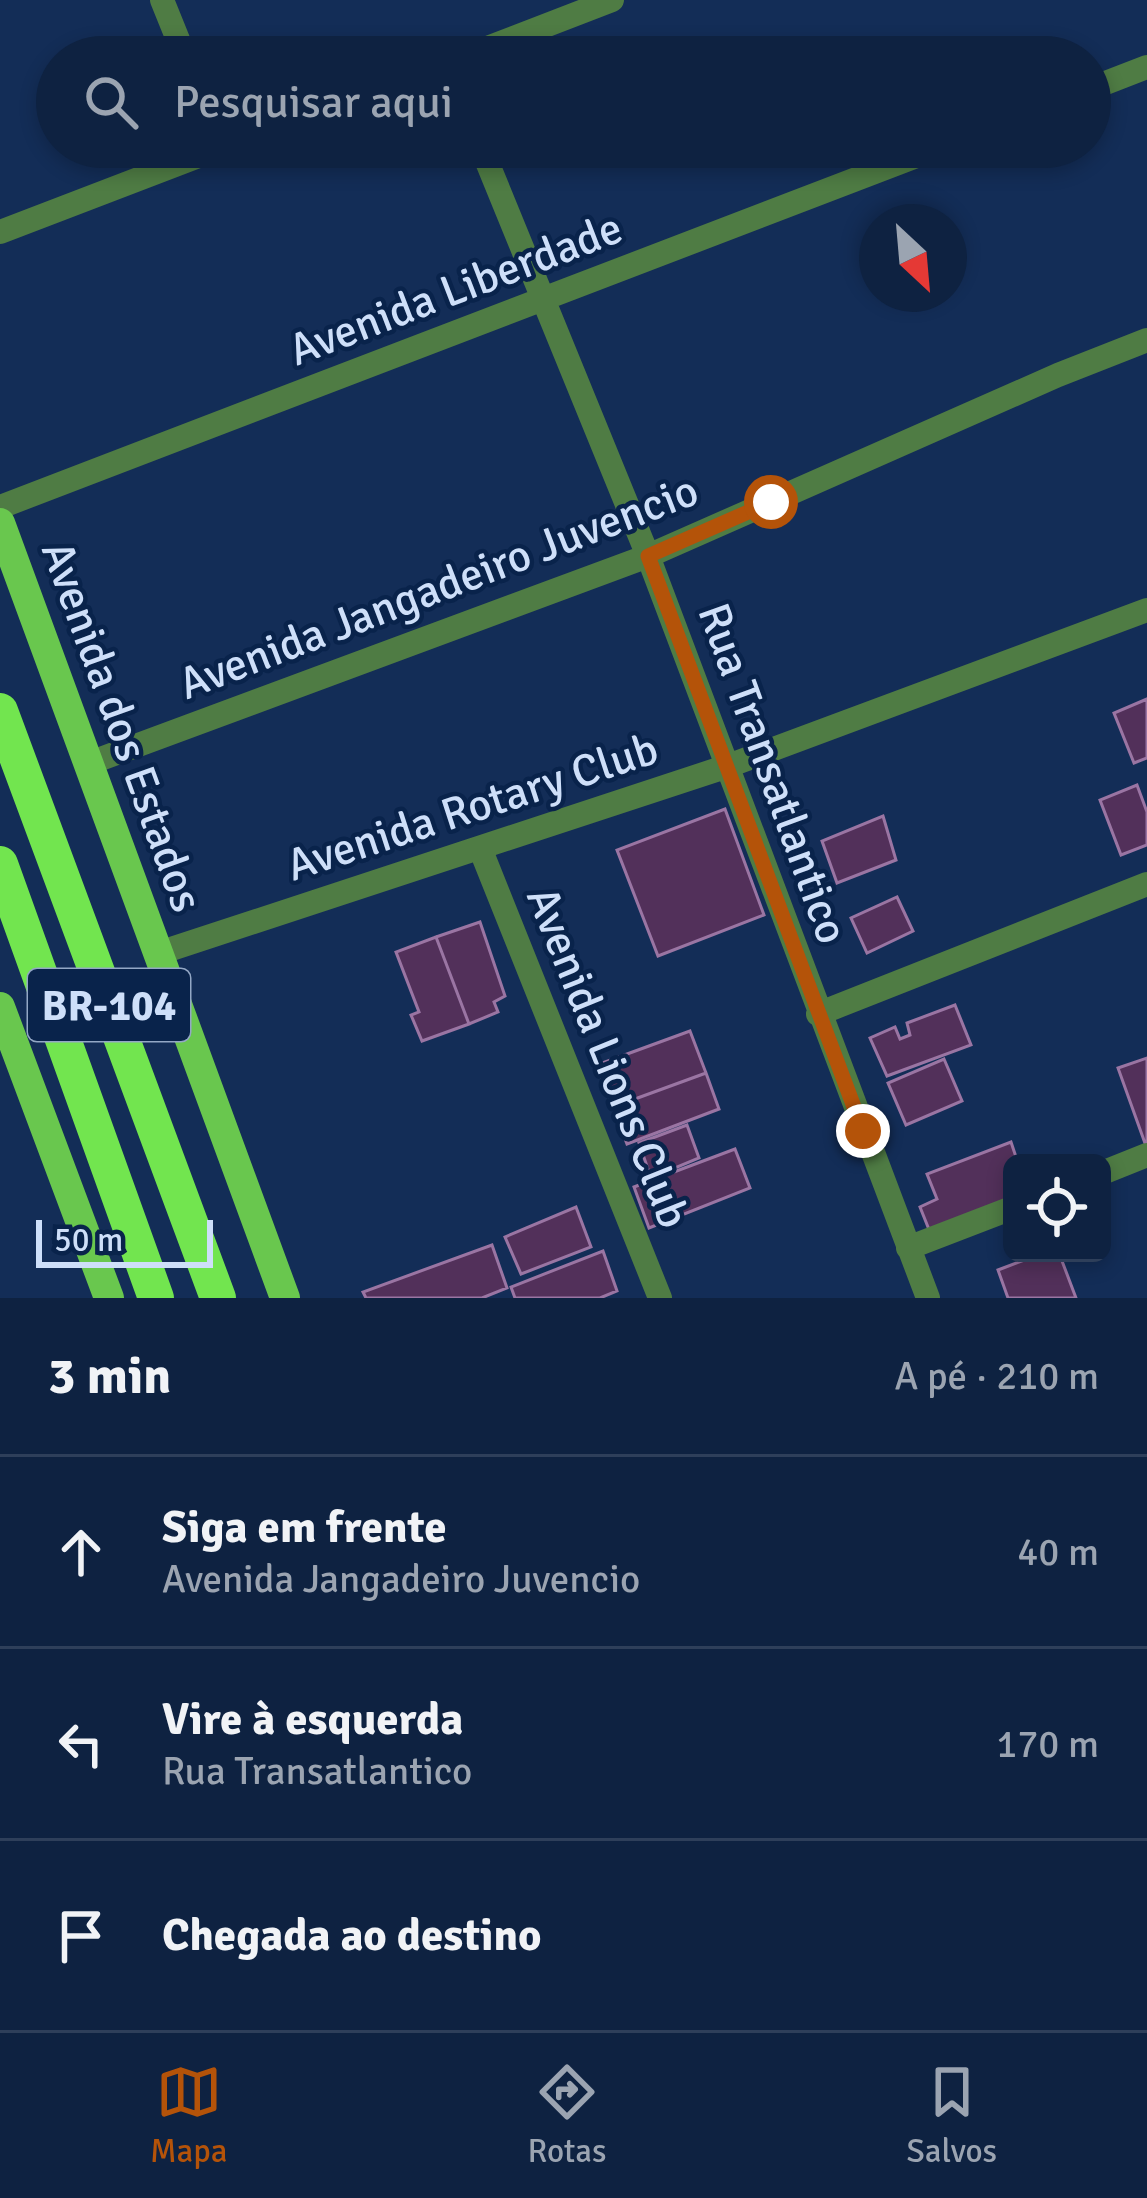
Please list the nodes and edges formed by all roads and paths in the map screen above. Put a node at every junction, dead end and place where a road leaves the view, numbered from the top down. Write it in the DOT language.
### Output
graph roads {
  1 [pos="162,0"];
  2 [pos="600,2"];
  3 [pos="177,36"];
  4 [pos="516,36"];
  5 [pos="1147,67"];
  6 [pos="1111,81"];
  7 [pos="166,168"];
  8 [pos="490,168"];
  9 [pos="885,168"];
  10 [pos="0,232"];
  11 [pos="545,299"];
  12 [pos="1147,340"];
  13 [pos="0,508"];
  14 [pos="0,523"];
  15 [pos="648,556"];
  16 [pos="1147,610"];
  17 [pos="0,711"];
  18 [pos="87,764"];
  19 [pos="728,766"];
  20 [pos="480,848"];
  21 [pos="0,864"];
  22 [pos="1147,884"];
  23 [pos="159,953"];
  24 [pos="0,1007"];
  25 [pos="818,1014"];
  26 [pos="1147,1155"];
  27 [pos="1111,1169"];
  28 [pos="1003,1211"];
  29 [pos="908,1248"];
  30 [pos="109,1298"];
  31 [pos="156,1298"];
  32 [pos="218,1298"];
  33 [pos="285,1298"];
  34 [pos="660,1298"];
  35 [pos="928,1298"];
  1 -- 3 [label="street"];
  2 -- 4 [label="street"];
  5 -- 6 [label="street"];
  7 -- 10 [label="street"];
  8 -- 11 [label="street, Rua Transatlantico"];
  9 -- 11 [label="street, Avenida Liberdade"];
  11 -- 13 [label="street, Avenida Liberdade"];
  11 -- 15 [label="street, Rua Transatlantico"];
  12 -- 15 [label="street, Avenida Jangadeiro Juvencio"];
  14 -- 18 [label="main road, Avenida dos Estados"];
  15 -- 18 [label="street, Avenida Jangadeiro Juvencio"];
  15 -- 19 [label="street, Rua Transatlantico"];
  16 -- 19 [label="street, Avenida Rotary Club"];
  17 -- 32 [label="highway, BR-104"];
  18 -- 23 [label="main road, Avenida dos Estados"];
  19 -- 20 [label="street, Avenida Rotary Club"];
  19 -- 25 [label="street, Rua Transatlantico"];
  20 -- 23 [label="street, Avenida Rotary Club"];
  20 -- 34 [label="street, Avenida Lions Club"];
  21 -- 31 [label="highway, BR-104"];
  22 -- 25 [label="street"];
  23 -- 33 [label="main road, Avenida dos Estados"];
  24 -- 30 [label="main road"];
  25 -- 29 [label="street, Rua Transatlantico"];
  26 -- 27 [label="street"];
  28 -- 29 [label="street"];
  29 -- 35 [label="street, Rua Transatlantico"];
}
